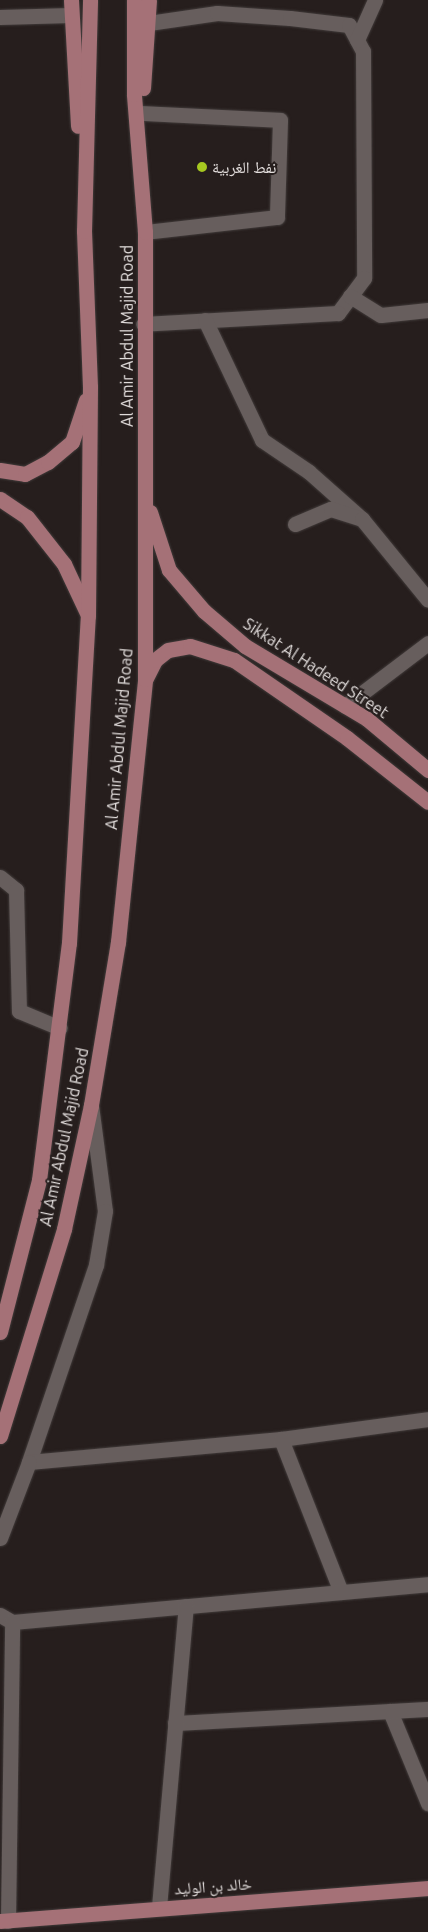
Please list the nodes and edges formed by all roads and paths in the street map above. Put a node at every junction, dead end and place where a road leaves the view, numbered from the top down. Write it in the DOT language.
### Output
graph roads {
  1 [pos="90,0"];
  2 [pos="134,0"];
  3 [pos="149,0"];
  4 [pos="375,0"];
  5 [pos="71,7"];
  6 [pos="0,16"];
  7 [pos="141,23"];
  8 [pos="357,40"];
  9 [pos="142,113"];
  10 [pos="84,231"];
  11 [pos="145,232"];
  12 [pos="350,296"];
  13 [pos="428,310"];
  14 [pos="205,320"];
  15 [pos="143,324"];
  16 [pos="90,387"];
  17 [pos="0,470"];
  18 [pos="143,484"];
  19 [pos="0,499"];
  20 [pos="362,519"];
  21 [pos="295,524"];
  22 [pos="428,600"];
  23 [pos="88,616"];
  24 [pos="428,643"];
  25 [pos="145,679"];
  26 [pos="345,706"];
  27 [pos="428,770"];
  28 [pos="428,802"];
  29 [pos="0,876"];
  30 [pos="60,1028"];
  31 [pos="91,1105"];
  32 [pos="0,1332"];
  33 [pos="428,1420"];
  34 [pos="0,1436"];
  35 [pos="281,1439"];
  36 [pos="29,1462"];
  37 [pos="0,1538"];
  38 [pos="428,1584"];
  39 [pos="340,1592"];
  40 [pos="186,1606"];
  41 [pos="6,1618"];
  42 [pos="428,1709"];
  43 [pos="390,1711"];
  44 [pos="175,1723"];
  45 [pos="428,1803"];
  46 [pos="428,1888"];
  47 [pos="159,1908"];
  48 [pos="4,1921"];
  1 -- 10 [label="main road, Al Amir Abdul Majid Road"];
  2 -- 7 [label="main road, Al Amir Abdul Majid Road"];
  3 -- 7 [label="main road"];
  4 -- 8 [label="street"];
  5 -- 6 [label="street"];
  5 -- 10 [label="main road"];
  7 -- 8 [label="street"];
  7 -- 9 [label="main road"];
  7 -- 11 [label="main road, Al Amir Abdul Majid Road"];
  8 -- 12 [label="street"];
  9 -- 11 [label="main road"];
  9 -- 11 [label="street"];
  10 -- 16 [label="main road, Al Amir Abdul Majid Road"];
  11 -- 15 [label="main road, Al Amir Abdul Majid Road"];
  12 -- 13 [label="street"];
  12 -- 14 [label="street"];
  14 -- 15 [label="street"];
  14 -- 20 [label="street"];
  15 -- 18 [label="main road, Al Amir Abdul Majid Road"];
  16 -- 17 [label="main road"];
  16 -- 23 [label="main road, Al Amir Abdul Majid Road"];
  18 -- 25 [label="main road, Al Amir Abdul Majid Road"];
  18 -- 26 [label="main road, Sikkat Al Hadeed Street"];
  19 -- 23 [label="main road"];
  20 -- 21 [label="street"];
  20 -- 22 [label="street"];
  23 -- 30 [label="main road, Al Amir Abdul Majid Road"];
  24 -- 26 [label="street"];
  25 -- 28 [label="main road"];
  25 -- 31 [label="main road, Al Amir Abdul Majid Road"];
  26 -- 27 [label="main road, Sikkat Al Hadeed Street"];
  29 -- 30 [label="street"];
  30 -- 32 [label="main road, Al Amir Abdul Majid Road"];
  31 -- 34 [label="main road, Al Amir Abdul Majid Road"];
  31 -- 36 [label="street"];
  33 -- 35 [label="street"];
  35 -- 36 [label="street"];
  35 -- 39 [label="street"];
  36 -- 37 [label="street"];
  38 -- 39 [label="street"];
  39 -- 40 [label="street"];
  40 -- 41 [label="street"];
  40 -- 44 [label="street"];
  41 -- 48 [label="street"];
  42 -- 43 [label="street"];
  43 -- 44 [label="street"];
  43 -- 45 [label="street"];
  44 -- 47 [label="street"];
  46 -- 47 [label="main road, خالد بن الوليد"];
  47 -- 48 [label="main road, خالد بن الوليد"];
}
